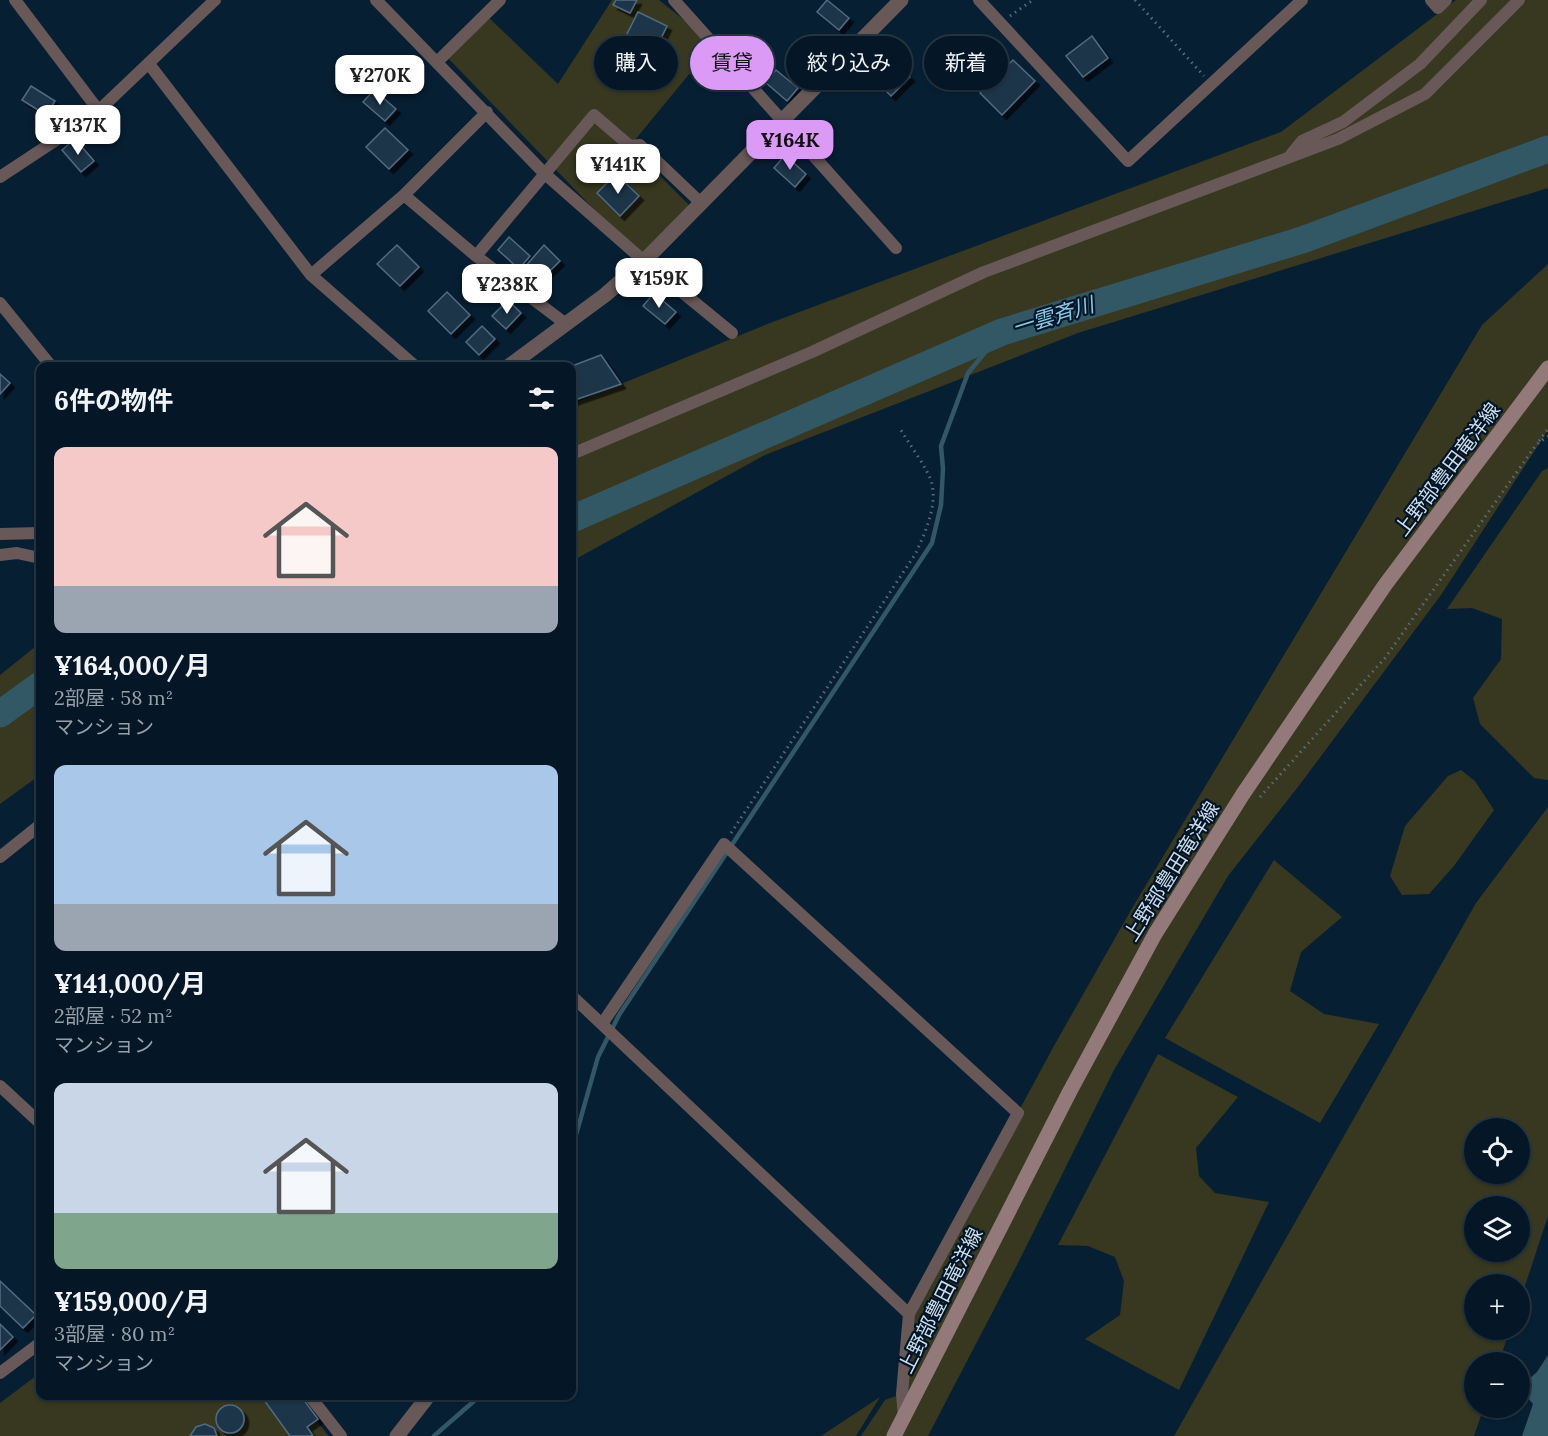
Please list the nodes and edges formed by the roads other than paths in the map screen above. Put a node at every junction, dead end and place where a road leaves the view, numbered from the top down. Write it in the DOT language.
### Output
graph roads {
  1 [pos="15,0"];
  2 [pos="215,0"];
  3 [pos="376,0"];
  4 [pos="500,0"];
  5 [pos="674,0"];
  6 [pos="693,0"];
  7 [pos="901,0"];
  8 [pos="979,0"];
  9 [pos="1302,0"];
  10 [pos="1431,0"];
  11 [pos="1446,0"];
  12 [pos="1481,0"];
  13 [pos="1520,0"];
  14 [pos="682,10"];
  15 [pos="437,62"];
  16 [pos="148,64"];
  17 [pos="99,111"];
  18 [pos="487,112"];
  19 [pos="783,120"];
  20 [pos="1288,158"];
  21 [pos="545,174"];
  22 [pos="0,177"];
  23 [pos="404,195"];
  24 [pos="701,203"];
  25 [pos="896,248"];
  26 [pos="476,256"];
  27 [pos="644,261"];
  28 [pos="311,275"];
  29 [pos="0,303"];
  30 [pos="566,324"];
  31 [pos="732,333"];
  32 [pos="48,362"];
  33 [pos="410,362"];
  34 [pos="514,362"];
  35 [pos="1548,368"];
  36 [pos="576,452"];
  37 [pos="36,533"];
  38 [pos="0,534"];
  39 [pos="36,551"];
  40 [pos="17,553"];
  41 [pos="0,555"];
  42 [pos="36,557"];
  43 [pos="36,828"];
  44 [pos="0,857"];
  45 [pos="576,1000"];
  46 [pos="602,1024"];
  47 [pos="0,1086"];
  48 [pos="36,1119"];
  49 [pos="909,1314"];
  50 [pos="36,1346"];
  51 [pos="0,1373"];
  52 [pos="313,1400"];
  53 [pos="425,1400"];
  54 [pos="904,1417"];
  55 [pos="341,1436"];
  56 [pos="397,1436"];
  57 [pos="894,1436"];
  1 -- 17 [label="street"];
  2 -- 16 [label="street"];
  3 -- 15 [label="street"];
  4 -- 15 [label="street"];
  5 -- 14 [label="street"];
  6 -- 14 [label="street"];
  7 -- 19 [label="street"];
  8 -- 9 [label="street"];
  10 -- 11 [label="street"];
  12 -- 20 [label="street"];
  13 -- 20 [label="street"];
  14 -- 19 [label="street"];
  15 -- 18 [label="street"];
  16 -- 17 [label="street"];
  16 -- 28 [label="street"];
  17 -- 22 [label="street"];
  18 -- 21 [label="street"];
  18 -- 23 [label="street"];
  19 -- 24 [label="street"];
  19 -- 25 [label="street"];
  20 -- 36 [label="street"];
  21 -- 24 [label="street"];
  21 -- 26 [label="street"];
  21 -- 27 [label="street"];
  23 -- 26 [label="street"];
  23 -- 28 [label="street"];
  24 -- 27 [label="street"];
  26 -- 30 [label="street"];
  27 -- 30 [label="street"];
  27 -- 31 [label="street"];
  28 -- 33 [label="street"];
  29 -- 32 [label="street"];
  30 -- 34 [label="street"];
  35 -- 54 [label="main road, 上野部豊田竜洋線"];
  37 -- 38 [label="street"];
  39 -- 40 [label="street"];
  40 -- 41 [label="street"];
  40 -- 42 [label="street"];
  43 -- 44 [label="street"];
  45 -- 46 [label="street"];
  46 -- 49 [label="street"];
  46 -- 49 [label="street"];
  47 -- 48 [label="street"];
  49 -- 54 [label="street"];
  50 -- 51 [label="street"];
  52 -- 55 [label="street"];
  53 -- 56 [label="street"];
  54 -- 57 [label="main road, 上野部豊田竜洋線"];
}
